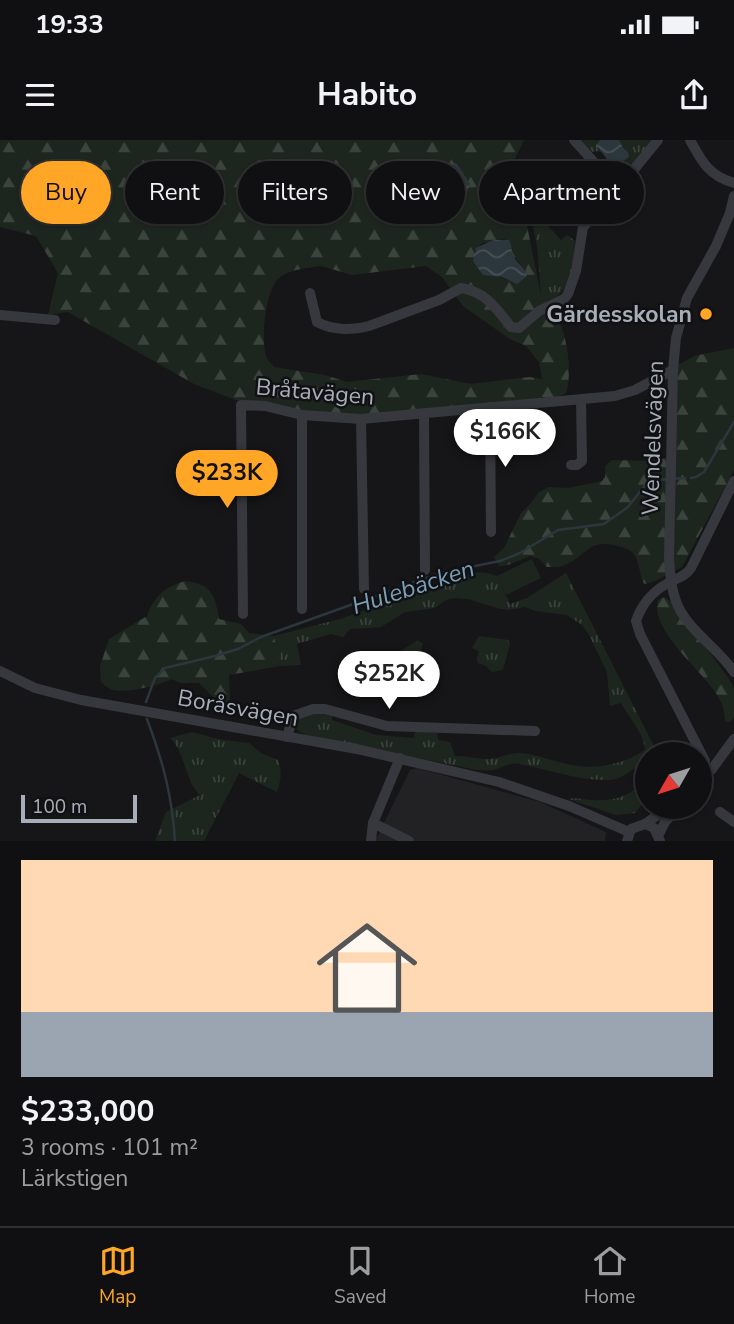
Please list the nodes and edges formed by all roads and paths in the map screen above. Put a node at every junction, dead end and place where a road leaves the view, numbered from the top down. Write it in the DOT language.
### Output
graph roads {
  1 [pos="574,140"];
  2 [pos="659,140"];
  3 [pos="690,140"];
  4 [pos="593,161"];
  5 [pos="641,161"];
  6 [pos="734,183"];
  7 [pos="734,196"];
  8 [pos="586,224"];
  9 [pos="310,293"];
  10 [pos="0,315"];
  11 [pos="55,320"];
  12 [pos="673,370"];
  13 [pos="581,400"];
  14 [pos="490,407"];
  15 [pos="302,415"];
  16 [pos="424,415"];
  17 [pos="361,419"];
  18 [pos="572,464"];
  19 [pos="734,481"];
  20 [pos="491,532"];
  21 [pos="425,570"];
  22 [pos="671,582"];
  23 [pos="364,589"];
  24 [pos="302,608"];
  25 [pos="243,614"];
  26 [pos="0,671"];
  27 [pos="734,672"];
  28 [pos="535,731"];
  29 [pos="287,737"];
  30 [pos="734,739"];
  31 [pos="695,742"];
  32 [pos="734,749"];
  33 [pos="400,758"];
  34 [pos="712,769"];
  35 [pos="712,776"];
  36 [pos="720,811"];
  37 [pos="652,819"];
  38 [pos="668,819"];
  39 [pos="734,822"];
  40 [pos="373,823"];
  41 [pos="645,824"];
  42 [pos="628,837"];
  43 [pos="659,838"];
  44 [pos="371,841"];
  45 [pos="409,841"];
  1 -- 4 [label="street"];
  2 -- 5 [label="street"];
  3 -- 6 [label="street"];
  7 -- 12 [label="street, Wendelsvägen"];
  8 -- 9 [label="street"];
  10 -- 11 [label="street"];
  12 -- 13 [label="street, Bråtavägen"];
  12 -- 22 [label="street, Wendelsvägen"];
  13 -- 14 [label="street, Bråtavägen"];
  13 -- 18 [label="street"];
  14 -- 16 [label="street, Bråtavägen"];
  14 -- 20 [label="street"];
  15 -- 17 [label="street, Bråtavägen"];
  15 -- 24 [label="street"];
  15 -- 25 [label="street, Bråtavägen"];
  16 -- 17 [label="street, Bråtavägen"];
  16 -- 21 [label="street"];
  17 -- 23 [label="street"];
  19 -- 22 [label="street"];
  22 -- 27 [label="street, Wendelsvägen"];
  22 -- 31 [label="street"];
  26 -- 29 [label="street, Boråsvägen"];
  28 -- 29 [label="street"];
  29 -- 33 [label="street, Boråsvägen"];
  30 -- 34 [label="street"];
  32 -- 35 [label="street"];
  33 -- 40 [label="street"];
  33 -- 42 [label="street, Boråsvägen"];
  36 -- 39 [label="street"];
  37 -- 41 [label="street, Boråsvägen"];
  38 -- 43 [label="street"];
  40 -- 44 [label="street"];
  40 -- 45 [label="street"];
  41 -- 42 [label="street, Boråsvägen"];
  41 -- 43 [label="street"];
}
